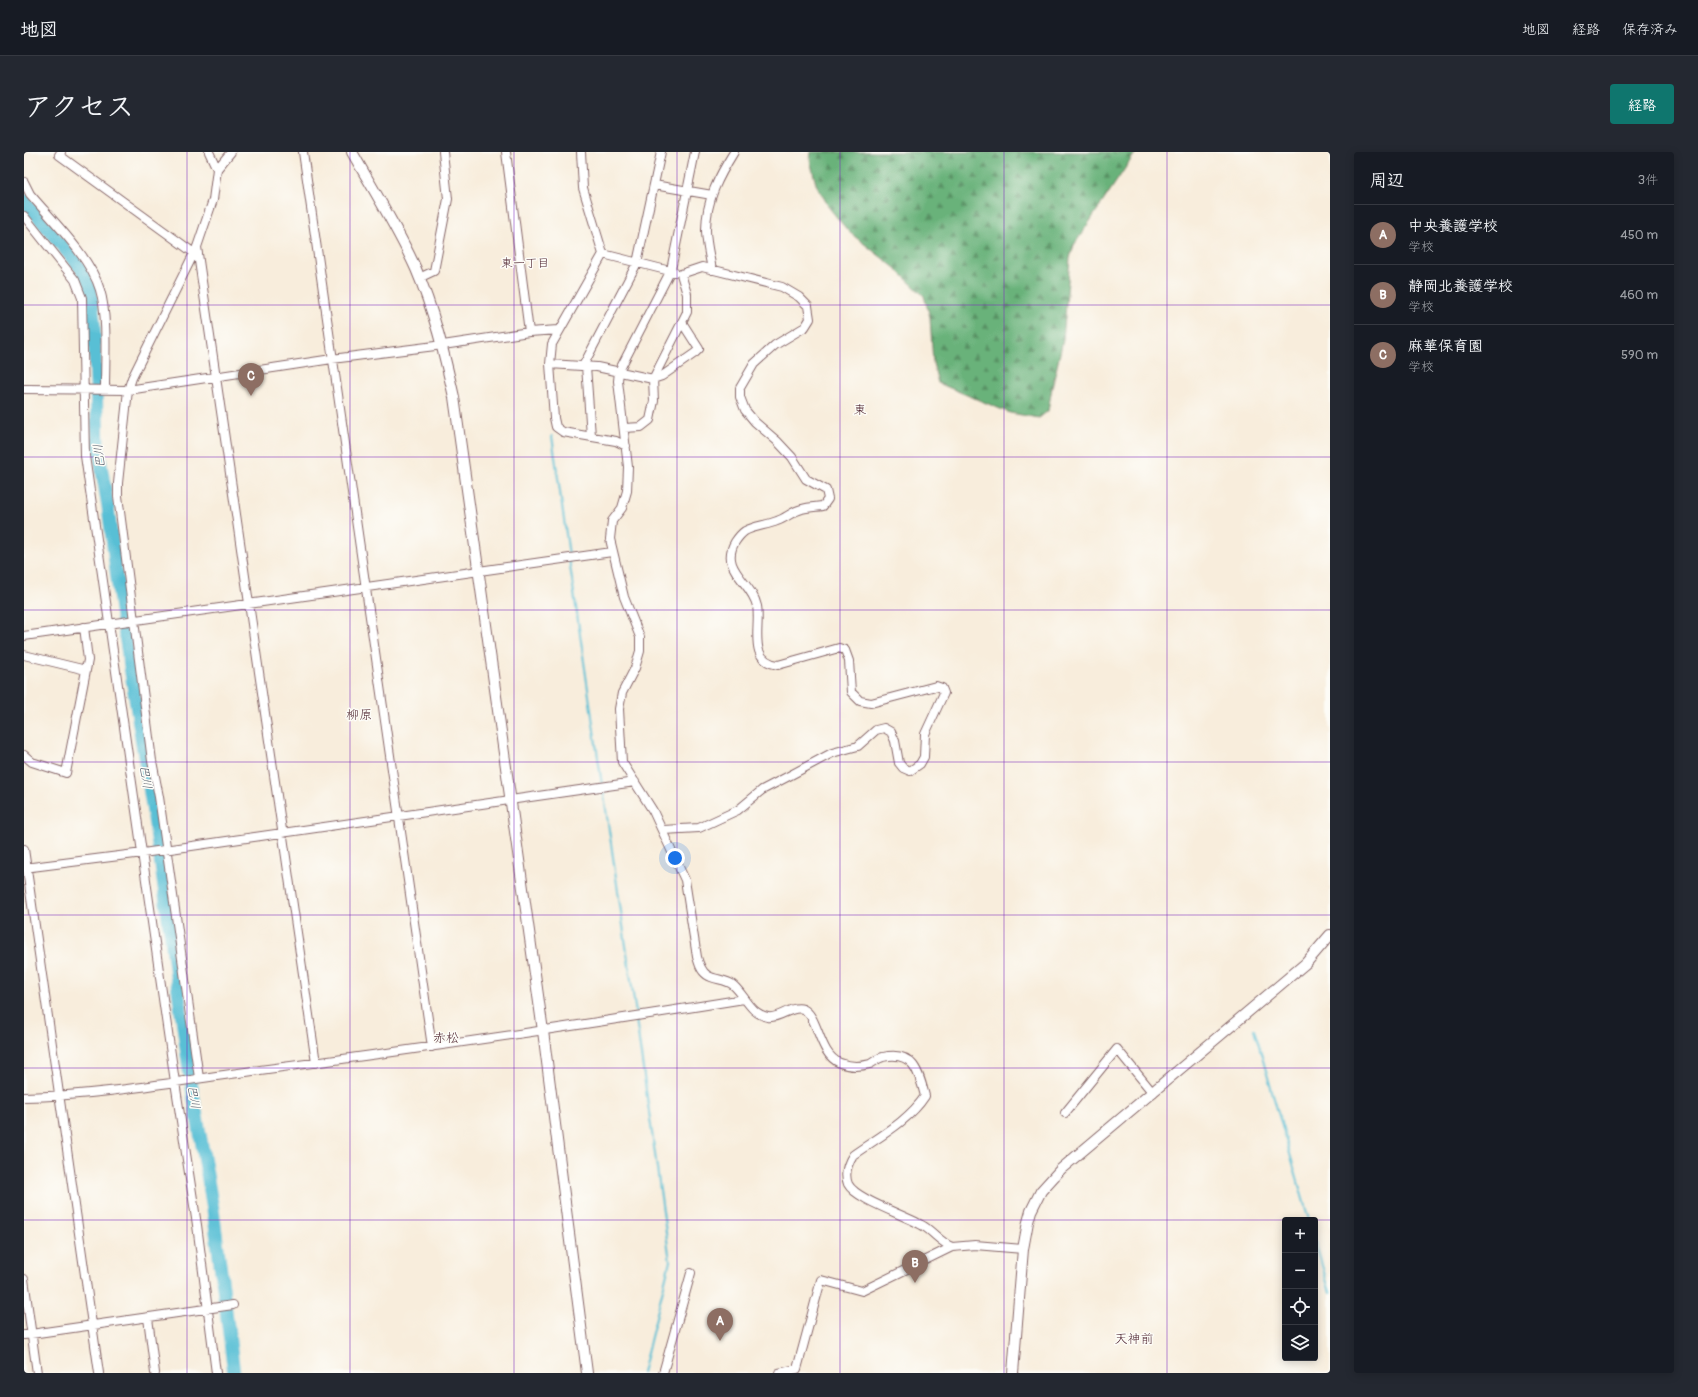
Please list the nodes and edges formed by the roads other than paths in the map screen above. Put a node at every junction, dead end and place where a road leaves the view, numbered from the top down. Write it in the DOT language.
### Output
graph roads {
  1 [pos="61,152"];
  2 [pos="209,152"];
  3 [pos="230,152"];
  4 [pos="303,152"];
  5 [pos="352,152"];
  6 [pos="443,152"];
  7 [pos="506,152"];
  8 [pos="581,152"];
  9 [pos="661,152"];
  10 [pos="695,152"];
  11 [pos="734,152"];
  12 [pos="217,169"];
  13 [pos="24,182"];
  14 [pos="654,185"];
  15 [pos="686,190"];
  16 [pos="712,195"];
  17 [pos="24,216"];
  18 [pos="196,250"];
  19 [pos="603,254"];
  20 [pos="637,263"];
  21 [pos="671,270"];
  22 [pos="712,270"];
  23 [pos="681,274"];
  24 [pos="419,278"];
  25 [pos="683,324"];
  26 [pos="558,330"];
  27 [pos="529,332"];
  28 [pos="442,345"];
  29 [pos="332,359"];
  30 [pos="550,364"];
  31 [pos="584,366"];
  32 [pos="619,371"];
  33 [pos="217,376"];
  34 [pos="653,379"];
  35 [pos="24,389"];
  36 [pos="83,390"];
  37 [pos="105,390"];
  38 [pos="128,390"];
  39 [pos="624,428"];
  40 [pos="591,436"];
  41 [pos="626,446"];
  42 [pos="612,552"];
  43 [pos="478,571"];
  44 [pos="365,587"];
  45 [pos="249,604"];
  46 [pos="133,620"];
  47 [pos="109,624"];
  48 [pos="84,627"];
  49 [pos="24,636"];
  50 [pos="24,655"];
  51 [pos="86,670"];
  52 [pos="24,755"];
  53 [pos="635,782"];
  54 [pos="512,800"];
  55 [pos="398,816"];
  56 [pos="663,830"];
  57 [pos="282,833"];
  58 [pos="24,849"];
  59 [pos="166,850"];
  60 [pos="143,853"];
  61 [pos="25,867"];
  62 [pos="1330,935"];
  63 [pos="744,999"];
  64 [pos="543,1031"];
  65 [pos="432,1047"];
  66 [pos="316,1063"];
  67 [pos="199,1078"];
  68 [pos="175,1082"];
  69 [pos="1153,1093"];
  70 [pos="60,1096"];
  71 [pos="24,1097"];
  72 [pos="1065,1113"];
  73 [pos="952,1247"];
  74 [pos="1023,1249"];
  75 [pos="690,1273"];
  76 [pos="24,1284"];
  77 [pos="233,1305"];
  78 [pos="207,1309"];
  79 [pos="148,1318"];
  80 [pos="93,1325"];
  81 [pos="27,1335"];
  82 [pos="36,1373"];
  83 [pos="100,1373"];
  84 [pos="156,1373"];
  85 [pos="216,1373"];
  86 [pos="587,1373"];
  87 [pos="663,1373"];
  88 [pos="779,1373"];
  89 [pos="1013,1373"];
  1 -- 18 [label="street"];
  2 -- 12 [label="street"];
  3 -- 12 [label="street"];
  4 -- 29 [label="street"];
  5 -- 24 [label="street"];
  6 -- 24 [label="street"];
  7 -- 27 [label="street"];
  8 -- 19 [label="street"];
  9 -- 14 [label="street"];
  10 -- 15 [label="street"];
  11 -- 16 [label="street"];
  12 -- 18 [label="street"];
  13 -- 37 [label="street"];
  14 -- 15 [label="street"];
  14 -- 20 [label="street"];
  15 -- 16 [label="street"];
  15 -- 21 [label="street"];
  16 -- 22 [label="street"];
  17 -- 36 [label="street"];
  18 -- 33 [label="street"];
  18 -- 38 [label="street"];
  19 -- 20 [label="street"];
  19 -- 26 [label="street"];
  20 -- 21 [label="street"];
  20 -- 31 [label="street"];
  21 -- 23 [label="street"];
  21 -- 32 [label="street"];
  22 -- 23 [label="street"];
  22 -- 56 [label="street"];
  23 -- 25 [label="street"];
  24 -- 28 [label="street"];
  25 -- 34 [label="street"];
  25 -- 34 [label="street"];
  26 -- 27 [label="street"];
  26 -- 30 [label="street"];
  27 -- 28 [label="street"];
  28 -- 29 [label="street"];
  28 -- 43 [label="street"];
  29 -- 33 [label="street"];
  29 -- 44 [label="street"];
  30 -- 31 [label="street"];
  30 -- 40 [label="street"];
  31 -- 32 [label="street"];
  31 -- 40 [label="street"];
  32 -- 34 [label="street"];
  32 -- 39 [label="street"];
  33 -- 38 [label="street"];
  33 -- 45 [label="street"];
  34 -- 39 [label="street"];
  35 -- 36 [label="street"];
  36 -- 37 [label="street"];
  36 -- 47 [label="street"];
  37 -- 38 [label="street"];
  38 -- 46 [label="street"];
  39 -- 41 [label="street"];
  40 -- 41 [label="street"];
  41 -- 42 [label="street"];
  42 -- 43 [label="street"];
  42 -- 53 [label="street"];
  43 -- 44 [label="street"];
  43 -- 54 [label="street"];
  44 -- 45 [label="street"];
  44 -- 55 [label="street"];
  45 -- 46 [label="street"];
  45 -- 57 [label="street"];
  46 -- 47 [label="street"];
  46 -- 59 [label="street"];
  47 -- 48 [label="street"];
  47 -- 60 [label="street"];
  48 -- 49 [label="street"];
  48 -- 51 [label="street"];
  50 -- 51 [label="street"];
  51 -- 52 [label="street"];
  53 -- 54 [label="street"];
  53 -- 56 [label="street"];
  54 -- 55 [label="street"];
  54 -- 64 [label="street"];
  55 -- 57 [label="street"];
  55 -- 65 [label="street"];
  56 -- 63 [label="street"];
  57 -- 59 [label="street"];
  57 -- 66 [label="street"];
  58 -- 61 [label="street"];
  59 -- 60 [label="street"];
  59 -- 67 [label="street"];
  60 -- 61 [label="street"];
  60 -- 68 [label="street"];
  61 -- 70 [label="street"];
  62 -- 69 [label="street"];
  63 -- 64 [label="street"];
  63 -- 73 [label="street"];
  64 -- 65 [label="street"];
  64 -- 86 [label="street"];
  65 -- 66 [label="street"];
  66 -- 67 [label="street"];
  67 -- 68 [label="street"];
  68 -- 70 [label="street"];
  68 -- 78 [label="street"];
  69 -- 72 [label="street"];
  69 -- 74 [label="street"];
  70 -- 71 [label="street"];
  70 -- 80 [label="street"];
  73 -- 74 [label="street"];
  73 -- 88 [label="street"];
  74 -- 89 [label="street"];
  75 -- 87 [label="street"];
  76 -- 81 [label="street"];
  77 -- 78 [label="street"];
  78 -- 79 [label="street"];
  78 -- 85 [label="street"];
  79 -- 80 [label="street"];
  79 -- 84 [label="street"];
  80 -- 81 [label="street"];
  80 -- 83 [label="street"];
  81 -- 82 [label="street"];
}
